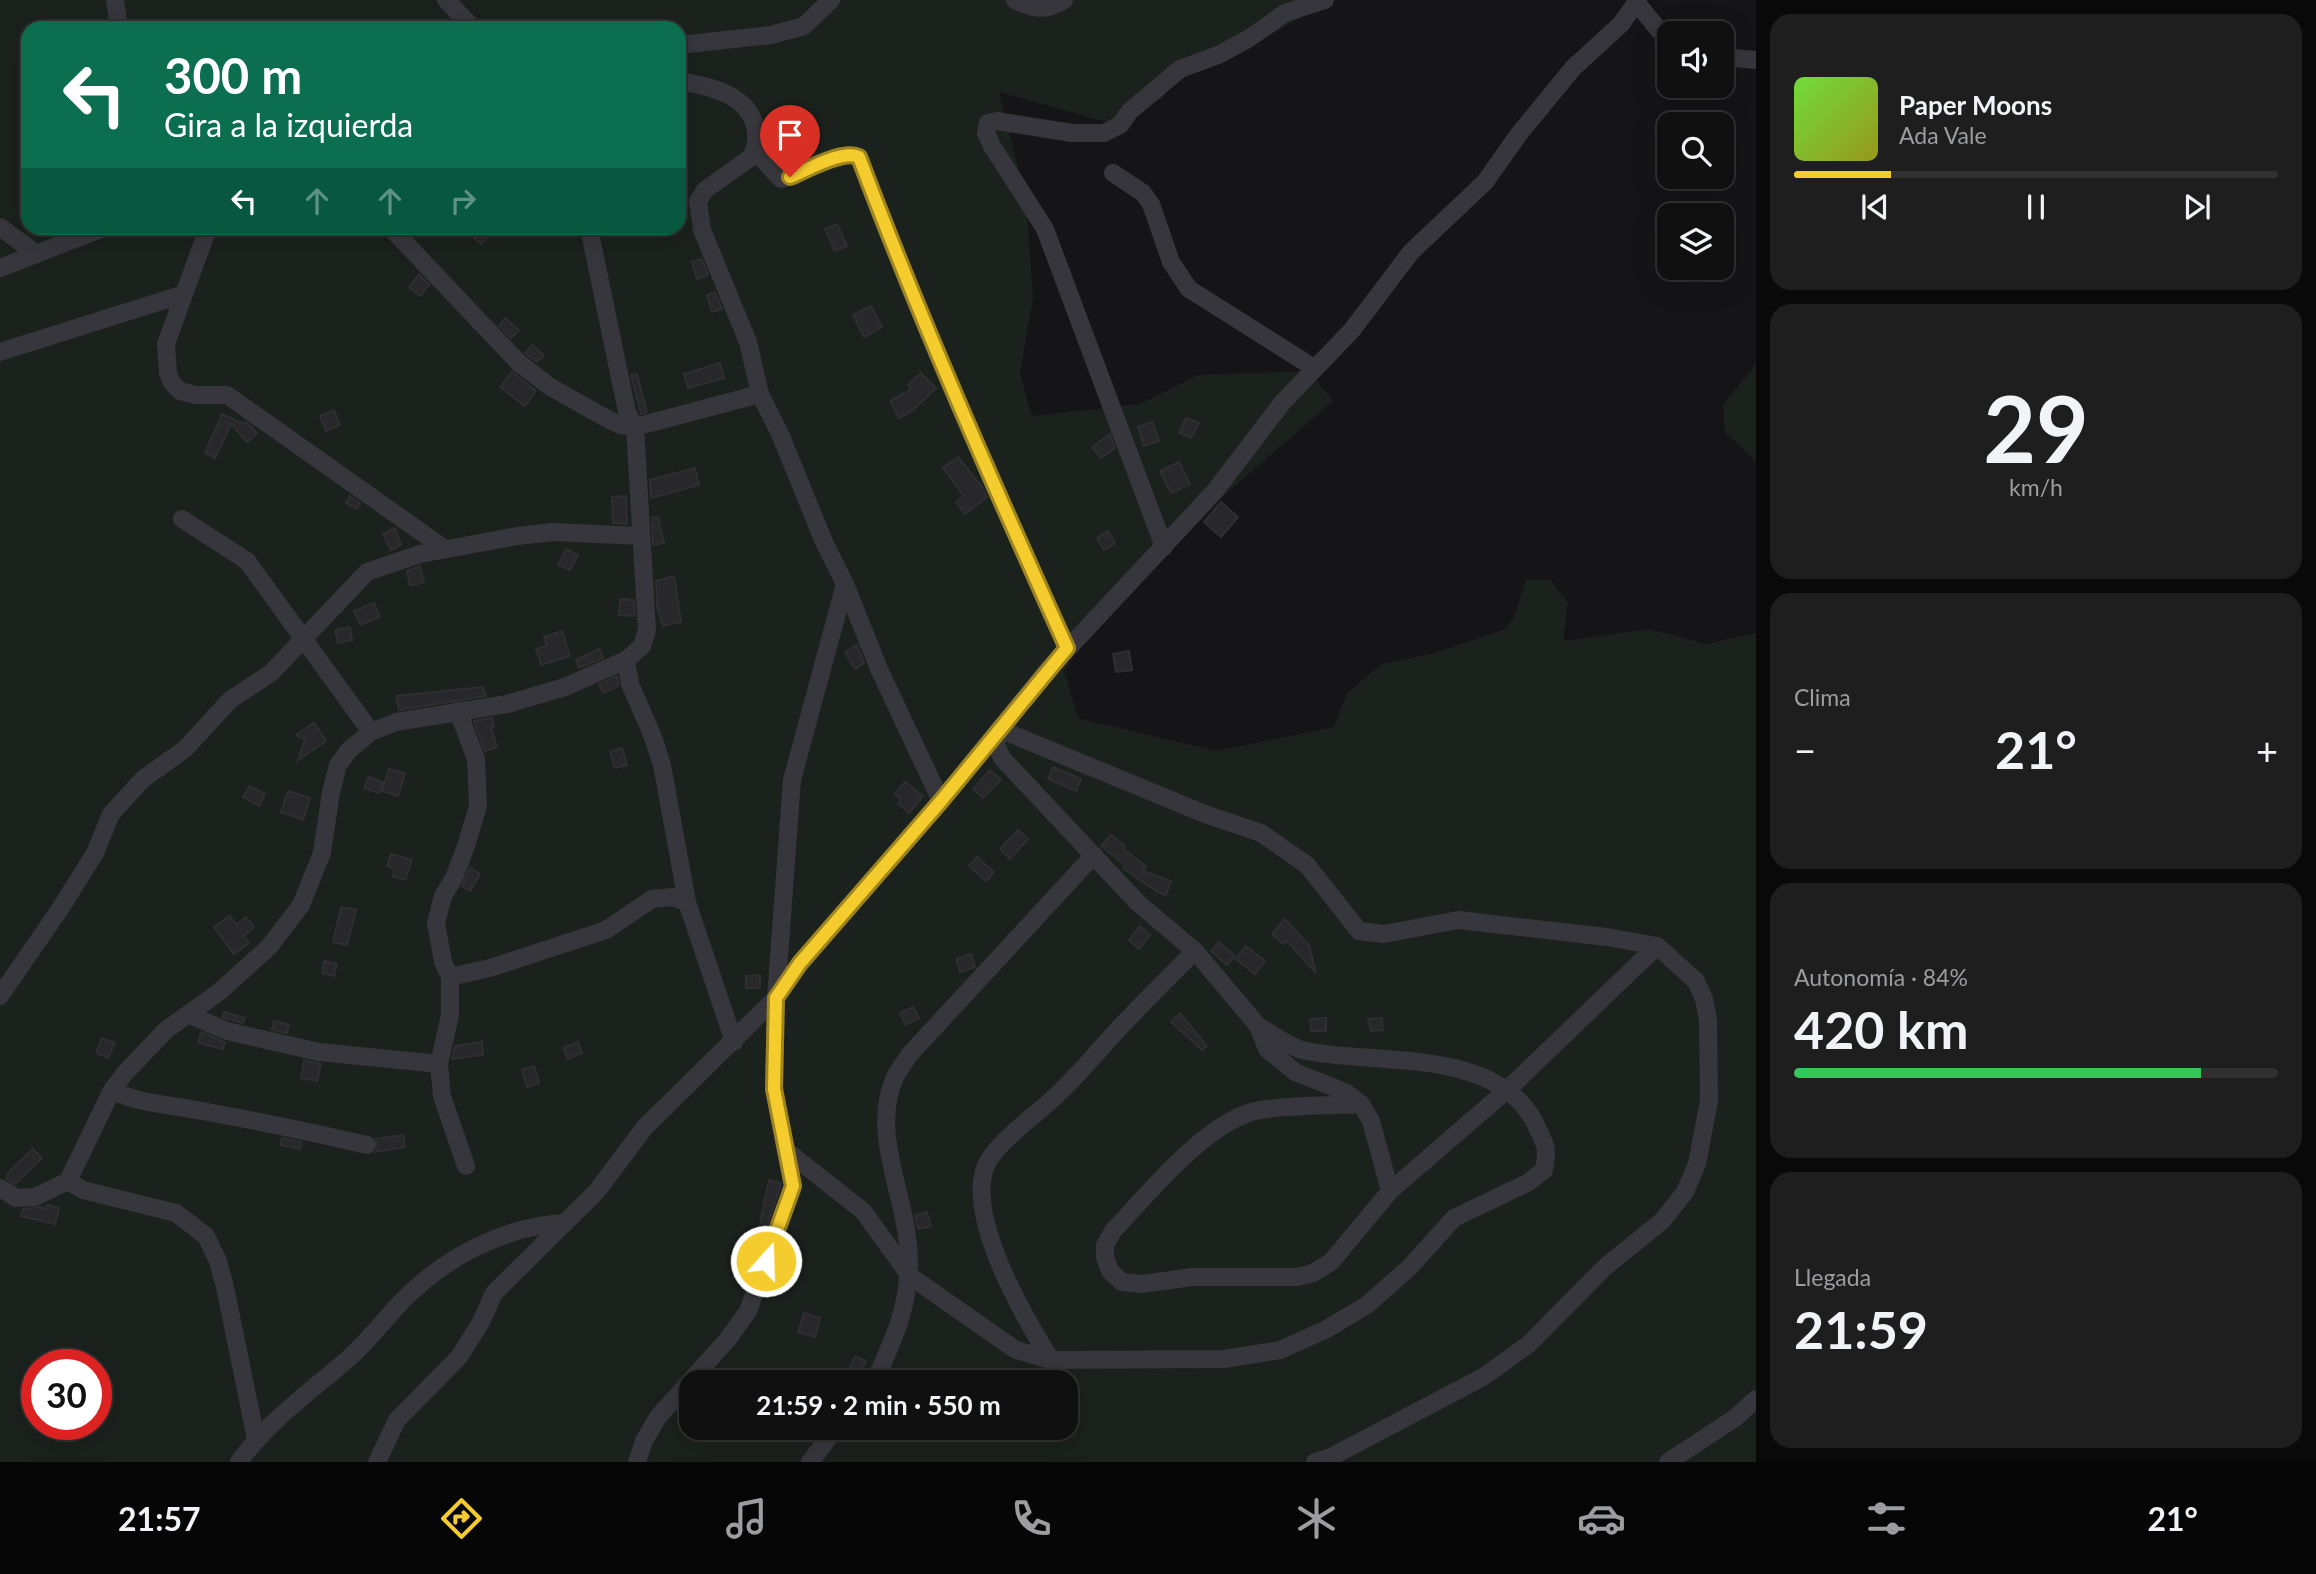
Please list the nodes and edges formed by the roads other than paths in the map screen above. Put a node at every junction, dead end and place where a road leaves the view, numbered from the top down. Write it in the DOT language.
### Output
graph roads {
  1 [pos="115,0"];
  2 [pos="446,0"];
  3 [pos="831,0"];
  4 [pos="1015,0"];
  5 [pos="1064,0"];
  6 [pos="1325,0"];
  7 [pos="1637,1"];
  8 [pos="118,21"];
  9 [pos="467,21"];
  10 [pos="1657,28"];
  11 [pos="686,44"];
  12 [pos="1734,58"];
  13 [pos="1756,60"];
  14 [pos="686,83"];
  15 [pos="755,151"];
  16 [pos="1113,173"];
  17 [pos="0,227"];
  18 [pos="66,235"];
  19 [pos="205,235"];
  20 [pos="398,235"];
  21 [pos="590,235"];
  22 [pos="37,254"];
  23 [pos="0,268"];
  24 [pos="184,294"];
  25 [pos="0,352"];
  26 [pos="1314,368"];
  27 [pos="760,394"];
  28 [pos="635,427"];
  29 [pos="182,519"];
  30 [pos="641,536"];
  31 [pos="1164,547"];
  32 [pos="445,549"];
  33 [pos="845,584"];
  34 [pos="304,639"];
  35 [pos="1067,648"];
  36 [pos="626,660"];
  37 [pos="458,710"];
  38 [pos="999,729"];
  39 [pos="371,732"];
  40 [pos="941,801"];
  41 [pos="1094,855"];
  42 [pos="687,902"];
  43 [pos="1657,946"];
  44 [pos="1195,951"];
  45 [pos="450,977"];
  46 [pos="0,996"];
  47 [pos="776,998"];
  48 [pos="190,1015"];
  49 [pos="1258,1026"];
  50 [pos="734,1042"];
  51 [pos="439,1064"];
  52 [pos="112,1090"];
  53 [pos="1507,1090"];
  54 [pos="1361,1104"];
  55 [pos="367,1145"];
  56 [pos="788,1152"];
  57 [pos="466,1166"];
  58 [pos="68,1181"];
  59 [pos="0,1188"];
  60 [pos="1390,1191"];
  61 [pos="565,1223"];
  62 [pos="910,1276"];
  63 [pos="1051,1360"];
  64 [pos="878,1370"];
  65 [pos="1756,1399"];
  66 [pos="256,1439"];
  67 [pos="827,1440"];
  68 [pos="239,1462"];
  69 [pos="377,1462"];
  70 [pos="637,1462"];
  71 [pos="810,1462"];
  72 [pos="1315,1462"];
  73 [pos="1668,1462"];
  1 -- 8 [label="street"];
  2 -- 9 [label="street"];
  3 -- 11 [label="street"];
  4 -- 5 [label="street"];
  6 -- 31 [label="street"];
  7 -- 10 [label="street"];
  7 -- 26 [label="street"];
  12 -- 13 [label="street"];
  14 -- 15 [label="street"];
  15 -- 27 [label="street"];
  15 -- 35 [label="street"];
  16 -- 26 [label="street"];
  17 -- 22 [label="street"];
  18 -- 22 [label="street"];
  19 -- 24 [label="street"];
  20 -- 28 [label="street"];
  21 -- 28 [label="street"];
  22 -- 23 [label="street"];
  24 -- 25 [label="street"];
  24 -- 32 [label="street"];
  26 -- 31 [label="street"];
  27 -- 28 [label="street"];
  27 -- 33 [label="street"];
  28 -- 30 [label="street"];
  29 -- 34 [label="street"];
  30 -- 32 [label="street"];
  30 -- 36 [label="street"];
  31 -- 35 [label="street"];
  32 -- 34 [label="street"];
  33 -- 40 [label="street"];
  33 -- 47 [label="street"];
  34 -- 39 [label="street"];
  34 -- 46 [label="street"];
  35 -- 38 [label="street"];
  36 -- 37 [label="street"];
  36 -- 42 [label="street"];
  37 -- 39 [label="street"];
  37 -- 45 [label="street"];
  38 -- 40 [label="street"];
  38 -- 41 [label="street"];
  38 -- 43 [label="street"];
  39 -- 48 [label="street"];
  40 -- 47 [label="street"];
  41 -- 44 [label="street"];
  41 -- 62 [label="street"];
  42 -- 45 [label="street"];
  42 -- 50 [label="street"];
  43 -- 53 [label="street"];
  43 -- 72 [label="street"];
  44 -- 49 [label="street"];
  44 -- 63 [label="street"];
  45 -- 51 [label="street"];
  47 -- 50 [label="street"];
  47 -- 56 [label="street"];
  48 -- 51 [label="street"];
  48 -- 52 [label="street"];
  49 -- 53 [label="street"];
  49 -- 54 [label="street"];
  50 -- 61 [label="street"];
  51 -- 57 [label="street"];
  52 -- 55 [label="street"];
  52 -- 58 [label="street"];
  53 -- 60 [label="street"];
  53 -- 63 [label="street"];
  54 -- 60 [label="street"];
  54 -- 60 [label="street"];
  56 -- 62 [label="street"];
  56 -- 70 [label="street"];
  58 -- 59 [label="street"];
  58 -- 66 [label="street"];
  61 -- 66 [label="street"];
  61 -- 69 [label="street"];
  62 -- 63 [label="street"];
  62 -- 64 [label="street"];
  65 -- 73 [label="street"];
  66 -- 68 [label="street"];
  67 -- 71 [label="street"];
}
